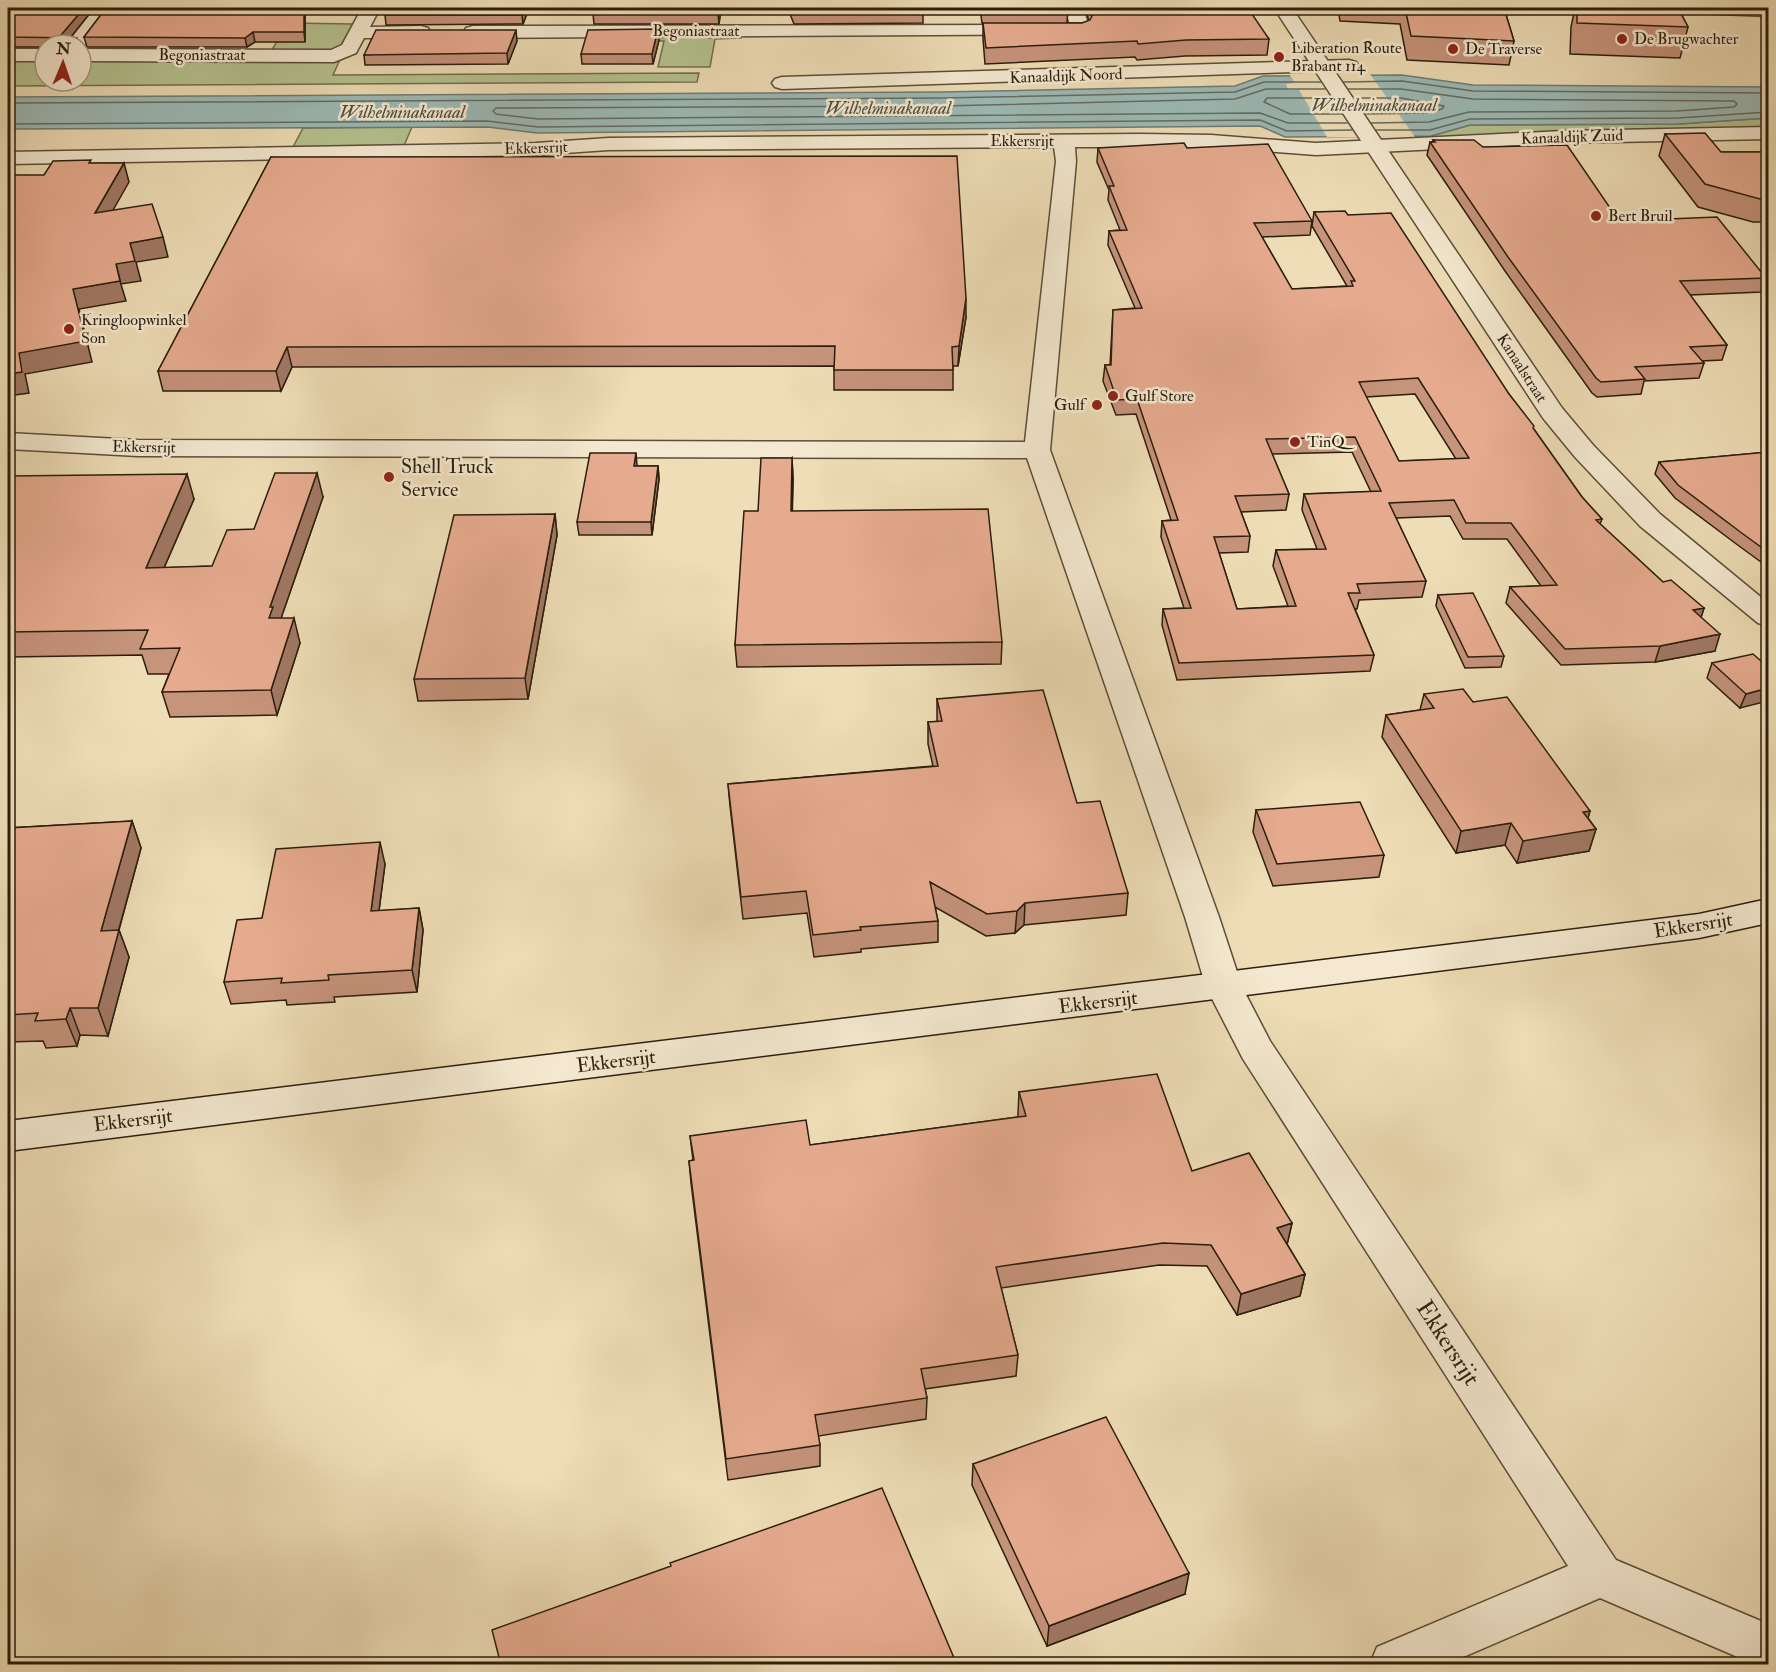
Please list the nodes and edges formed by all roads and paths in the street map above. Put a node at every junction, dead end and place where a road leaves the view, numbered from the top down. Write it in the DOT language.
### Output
graph roads {
  1 [pos="104,8"];
  2 [pos="371,8"];
  3 [pos="949,8"];
  4 [pos="1074,8"];
  5 [pos="1283,8"];
  6 [pos="1694,8"];
  7 [pos="1768,11"];
  8 [pos="950,30"];
  9 [pos="84,33"];
  10 [pos="360,33"];
  11 [pos="8,55"];
  12 [pos="33,55"];
  13 [pos="93,55"];
  14 [pos="1349,66"];
  15 [pos="1325,70"];
  16 [pos="782,83"];
  17 [pos="1768,133"];
  18 [pos="1064,141"];
  19 [pos="1372,142"];
  20 [pos="8,158"];
  21 [pos="8,441"];
  22 [pos="1037,450"];
  23 [pos="1768,616"];
  24 [pos="1768,911"];
  25 [pos="1224,987"];
  26 [pos="8,1136"];
  27 [pos="1600,1575"];
  28 [pos="1768,1647"];
  29 [pos="1394,1665"];
  1 -- 9 [label="street"];
  2 -- 10 [label="street"];
  3 -- 8 [label="street"];
  4 -- 8 [label="street, Begoniastraat"];
  5 -- 15 [label="street, Kanaalstraat"];
  6 -- 7 [label="street"];
  8 -- 10 [label="street, Begoniastraat"];
  10 -- 13 [label="street, Begoniastraat"];
  11 -- 12 [label="street"];
  14 -- 15 [label="street, Kanaaldijk Noord"];
  15 -- 16 [label="street, Kanaaldijk Noord"];
  15 -- 19 [label="street, Kanaalstraat"];
  17 -- 19 [label="street, Kanaaldijk Zuid"];
  18 -- 19 [label="street, Ekkersrijt"];
  18 -- 20 [label="street, Ekkersrijt"];
  18 -- 22 [label="street, Ekkersrijt"];
  19 -- 23 [label="street, Kanaalstraat"];
  21 -- 22 [label="street, Ekkersrijt"];
  22 -- 25 [label="street, Ekkersrijt"];
  24 -- 25 [label="street, Ekkersrijt"];
  25 -- 26 [label="street, Ekkersrijt"];
  25 -- 27 [label="street, Ekkersrijt"];
  27 -- 28 [label="street"];
  27 -- 29 [label="street"];
}
